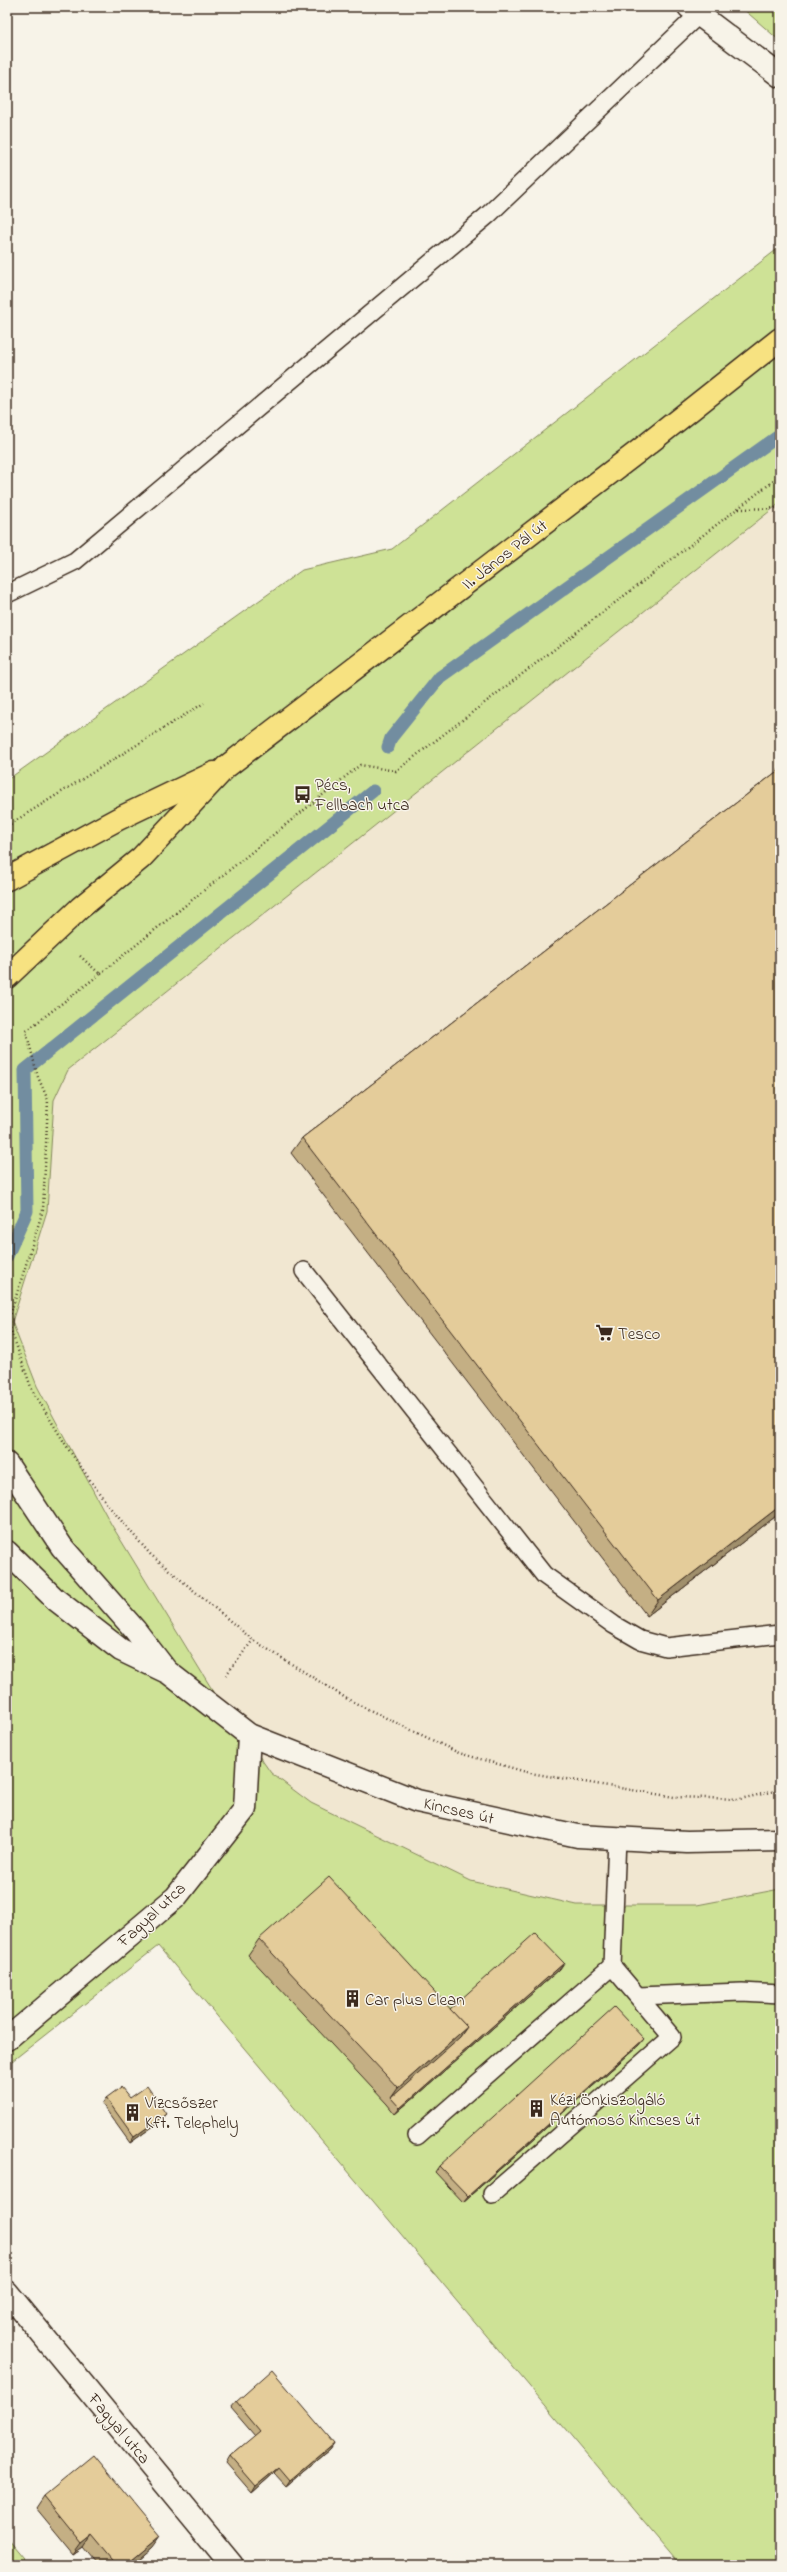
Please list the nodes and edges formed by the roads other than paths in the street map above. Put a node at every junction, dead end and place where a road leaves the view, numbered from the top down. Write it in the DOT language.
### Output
graph roads {
  1 [pos="693,11"];
  2 [pos="780,76"];
  3 [pos="780,338"];
  4 [pos="7,594"];
  5 [pos="226,767"];
  6 [pos="7,879"];
  7 [pos="7,977"];
  8 [pos="304,1271"];
  9 [pos="7,1464"];
  10 [pos="7,1552"];
  11 [pos="780,1634"];
  12 [pos="169,1673"];
  13 [pos="249,1735"];
  14 [pos="617,1838"];
  15 [pos="780,1840"];
  16 [pos="612,1966"];
  17 [pos="780,1994"];
  18 [pos="638,1996"];
  19 [pos="7,2039"];
  20 [pos="417,2136"];
  21 [pos="492,2194"];
  22 [pos="7,2292"];
  23 [pos="232,2565"];
  1 -- 2 [label="street"];
  1 -- 4 [label="lane"];
  3 -- 5 [label="main road, II. János Pál út"];
  5 -- 6 [label="main road"];
  5 -- 7 [label="main road"];
  8 -- 11 [label="lane"];
  9 -- 12 [label="street"];
  10 -- 12 [label="street"];
  12 -- 13 [label="street, Kincses út"];
  13 -- 14 [label="street, Kincses út"];
  13 -- 19 [label="street, Fagyal utca"];
  14 -- 15 [label="street, Kincses út"];
  14 -- 16 [label="lane"];
  16 -- 18 [label="lane"];
  16 -- 20 [label="lane"];
  17 -- 18 [label="lane"];
  18 -- 21 [label="lane"];
  22 -- 23 [label="street, Fagyal utca"];
}
